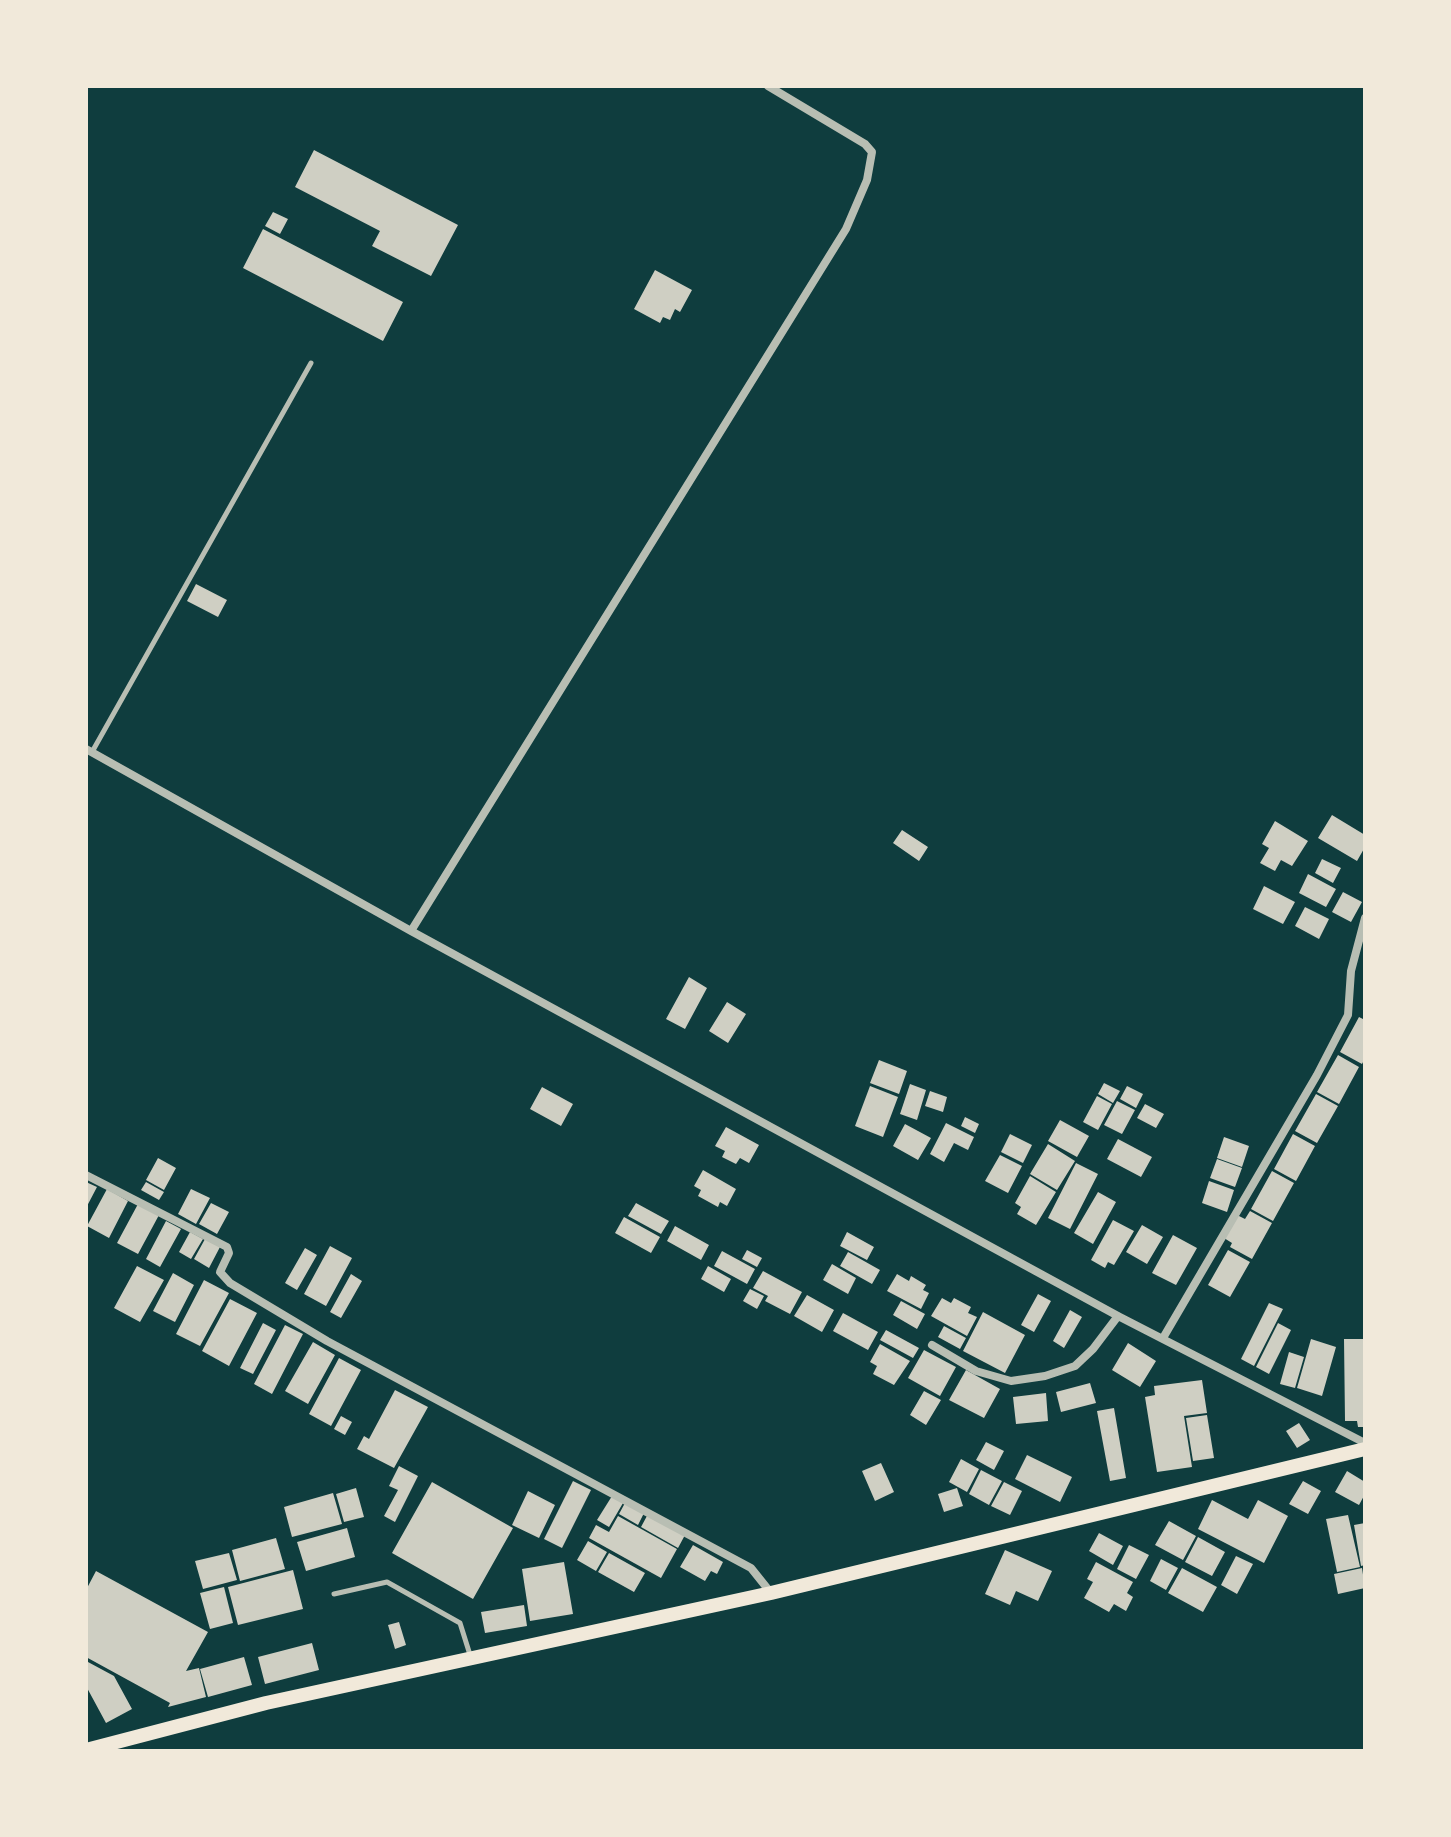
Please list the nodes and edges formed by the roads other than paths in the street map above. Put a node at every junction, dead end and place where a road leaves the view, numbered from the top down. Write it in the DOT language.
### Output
graph roads {
  1 [pos="768,86"];
  2 [pos="311,363"];
  3 [pos="89,750"];
  4 [pos="1365,918"];
  5 [pos="411,931"];
  6 [pos="86,1175"];
  7 [pos="1118,1316"];
  8 [pos="1163,1338"];
  9 [pos="932,1345"];
  10 [pos="1365,1446"];
  11 [pos="771,1593"];
  12 [pos="334,1594"];
  13 [pos="471,1658"];
  14 [pos="114,1747"];
  15 [pos="86,1750"];
  1 -- 5 [label="street"];
  2 -- 3 [label="lane"];
  3 -- 5 [label="street"];
  4 -- 8 [label="street"];
  5 -- 7 [label="street"];
  6 -- 11 [label="street"];
  7 -- 8 [label="street"];
  7 -- 9 [label="street"];
  8 -- 10 [label="street"];
  10 -- 11 [label="main road"];
  11 -- 13 [label="main road"];
  12 -- 13 [label="lane"];
  13 -- 14 [label="main road"];
  14 -- 15 [label="main road"];
}
